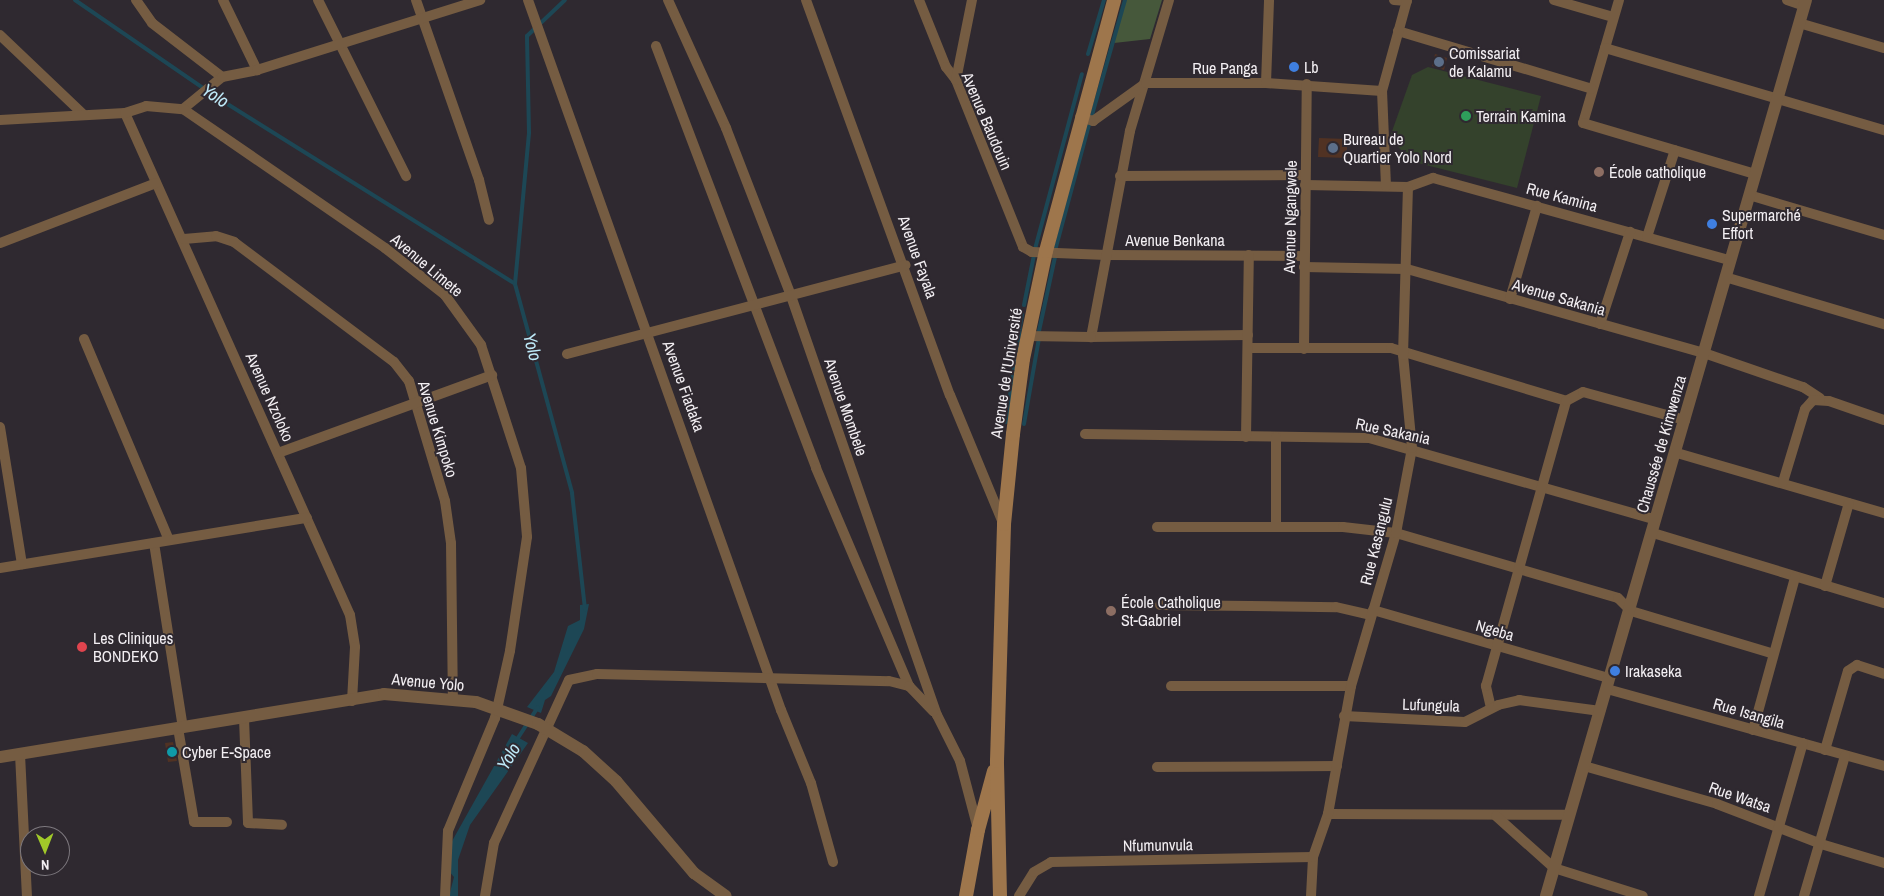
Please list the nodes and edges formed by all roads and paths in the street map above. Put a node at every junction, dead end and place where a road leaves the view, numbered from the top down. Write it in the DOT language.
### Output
graph roads {
  1 [pos="136,0"];
  2 [pos="223,0"];
  3 [pos="318,0"];
  4 [pos="416,0"];
  5 [pos="480,0"];
  6 [pos="528,0"];
  7 [pos="668,0"];
  8 [pos="806,0"];
  9 [pos="919,0"];
  10 [pos="972,0"];
  11 [pos="1114,0"];
  12 [pos="1169,0"];
  13 [pos="1268,0"];
  14 [pos="1394,0"];
  15 [pos="1407,0"];
  16 [pos="1554,0"];
  17 [pos="1618,0"];
  18 [pos="1787,0"];
  19 [pos="1805,3"];
  20 [pos="1613,17"];
  21 [pos="422,18"];
  22 [pos="1799,23"];
  23 [pos="1398,31"];
  24 [pos="0,35"];
  25 [pos="338,44"];
  26 [pos="656,46"];
  27 [pos="1605,48"];
  28 [pos="1884,48"];
  29 [pos="257,70"];
  30 [pos="222,77"];
  31 [pos="956,80"];
  32 [pos="1146,83"];
  33 [pos="1266,83"];
  34 [pos="1307,84"];
  35 [pos="1592,89"];
  36 [pos="1382,91"];
  37 [pos="1777,98"];
  38 [pos="183,109"];
  39 [pos="125,113"];
  40 [pos="84,115"];
  41 [pos="1080,117"];
  42 [pos="0,120"];
  43 [pos="1884,130"];
  44 [pos="1675,150"];
  45 [pos="1755,174"];
  46 [pos="1305,175"];
  47 [pos="406,176"];
  48 [pos="1120,176"];
  49 [pos="156,184"];
  50 [pos="1304,186"];
  51 [pos="1386,186"];
  52 [pos="1408,187"];
  53 [pos="1749,195"];
  54 [pos="1536,206"];
  55 [pos="489,220"];
  56 [pos="1630,232"];
  57 [pos="1884,235"];
  58 [pos="1648,237"];
  59 [pos="184,239"];
  60 [pos="0,243"];
  61 [pos="1046,251"];
  62 [pos="1106,255"];
  63 [pos="1250,255"];
  64 [pos="1304,256"];
  65 [pos="1729,260"];
  66 [pos="906,265"];
  67 [pos="1304,267"];
  68 [pos="1406,269"];
  69 [pos="1725,277"];
  70 [pos="791,296"];
  71 [pos="1510,299"];
  72 [pos="754,306"];
  73 [pos="1600,324"];
  74 [pos="1884,324"];
  75 [pos="649,333"];
  76 [pos="1248,335"];
  77 [pos="1028,336"];
  78 [pos="1091,337"];
  79 [pos="84,339"];
  80 [pos="1248,348"];
  81 [pos="1304,349"];
  82 [pos="1704,353"];
  83 [pos="567,354"];
  84 [pos="1404,354"];
  85 [pos="492,375"];
  86 [pos="1820,398"];
  87 [pos="415,401"];
  88 [pos="1566,402"];
  89 [pos="1685,420"];
  90 [pos="1884,420"];
  91 [pos="0,427"];
  92 [pos="1085,434"];
  93 [pos="1246,437"];
  94 [pos="1276,437"];
  95 [pos="1412,448"];
  96 [pos="278,453"];
  97 [pos="1677,454"];
  98 [pos="1782,482"];
  99 [pos="1540,489"];
  100 [pos="1849,503"];
  101 [pos="1884,513"];
  102 [pos="307,518"];
  103 [pos="1656,520"];
  104 [pos="1004,524"];
  105 [pos="1276,526"];
  106 [pos="1157,527"];
  107 [pos="1396,533"];
  108 [pos="1653,533"];
  109 [pos="168,540"];
  110 [pos="154,543"];
  111 [pos="22,564"];
  112 [pos="0,568"];
  113 [pos="1516,570"];
  114 [pos="1796,577"];
  115 [pos="1825,586"];
  116 [pos="1884,603"];
  117 [pos="1160,605"];
  118 [pos="1631,611"];
  119 [pos="1372,612"];
  120 [pos="1497,646"];
  121 [pos="1771,654"];
  122 [pos="1884,674"];
  123 [pos="771,680"];
  124 [pos="1608,683"];
  125 [pos="909,686"];
  126 [pos="1171,686"];
  127 [pos="1351,686"];
  128 [pos="453,700"];
  129 [pos="352,701"];
  130 [pos="497,708"];
  131 [pos="1491,708"];
  132 [pos="1600,711"];
  133 [pos="937,715"];
  134 [pos="1344,716"];
  135 [pos="244,718"];
  136 [pos="543,727"];
  137 [pos="180,728"];
  138 [pos="1753,730"];
  139 [pos="1803,743"];
  140 [pos="1825,750"];
  141 [pos="20,754"];
  142 [pos="1845,756"];
  143 [pos="0,757"];
  144 [pos="997,761"];
  145 [pos="1337,766"];
  146 [pos="1584,766"];
  147 [pos="1884,766"];
  148 [pos="1157,767"];
  149 [pos="1328,814"];
  150 [pos="1569,815"];
  151 [pos="1496,816"];
  152 [pos="227,822"];
  153 [pos="282,825"];
  154 [pos="1779,826"];
  155 [pos="978,830"];
  156 [pos="1821,844"];
  157 [pos="1313,858"];
  158 [pos="833,862"];
  159 [pos="1884,863"];
  160 [pos="1554,868"];
  161 [pos="27,896"];
  162 [pos="445,896"];
  163 [pos="485,896"];
  164 [pos="726,896"];
  165 [pos="966,896"];
  166 [pos="1000,896"];
  167 [pos="1019,896"];
  168 [pos="1311,896"];
  169 [pos="1546,896"];
  170 [pos="1643,896"];
  171 [pos="1759,896"];
  172 [pos="1804,896"];
  1 -- 30 [label="street"];
  2 -- 29 [label="street"];
  3 -- 25 [label="street"];
  4 -- 21 [label="street"];
  5 -- 21 [label="street"];
  6 -- 75 [label="street, Avenue Fiadaka"];
  7 -- 70 [label="street, Avenue Mombele"];
  8 -- 66 [label="street, Avenue Fayala"];
  9 -- 31 [label="street, Avenue Baudouin"];
  10 -- 31 [label="street"];
  11 -- 41 [label="main road, Avenue de l’Université"];
  12 -- 32 [label="street"];
  13 -- 33 [label="street"];
  14 -- 15 [label="street"];
  15 -- 23 [label="street"];
  16 -- 20 [label="street"];
  17 -- 20 [label="street"];
  18 -- 19 [label="street"];
  19 -- 22 [label="street, Chaussée de Kimwenza"];
  20 -- 27 [label="street"];
  21 -- 25 [label="street"];
  21 -- 55 [label="street"];
  22 -- 28 [label="street"];
  22 -- 37 [label="street, Chaussée de Kimwenza"];
  23 -- 35 [label="street"];
  23 -- 36 [label="street"];
  24 -- 40 [label="street"];
  25 -- 29 [label="street"];
  25 -- 47 [label="street"];
  26 -- 72 [label="street"];
  27 -- 35 [label="street"];
  27 -- 37 [label="street"];
  29 -- 30 [label="street"];
  30 -- 38 [label="street"];
  31 -- 61 [label="street, Avenue Baudouin"];
  32 -- 33 [label="street, Rue Panga"];
  32 -- 41 [label="street"];
  32 -- 48 [label="street"];
  33 -- 34 [label="street, Rue Panga"];
  34 -- 36 [label="street, Rue Panga"];
  34 -- 46 [label="street, Avenue Ngangwele"];
  35 -- 44 [label="street"];
  36 -- 51 [label="street"];
  37 -- 43 [label="street"];
  37 -- 45 [label="street, Chaussée de Kimwenza"];
  38 -- 39 [label="street, Avenue Limete"];
  38 -- 85 [label="street, Avenue Limete"];
  39 -- 40 [label="street, Avenue Limete"];
  39 -- 49 [label="street, Avenue Nzoloko"];
  40 -- 42 [label="street, Avenue Limete"];
  41 -- 61 [label="main road, Avenue de l’Université"];
  44 -- 45 [label="street"];
  44 -- 58 [label="street"];
  45 -- 53 [label="street, Chaussée de Kimwenza"];
  46 -- 48 [label="street"];
  46 -- 50 [label="street, Avenue Ngangwele"];
  48 -- 62 [label="street"];
  49 -- 59 [label="street, Avenue Nzoloko"];
  49 -- 60 [label="street"];
  50 -- 51 [label="street, Rue Kamina"];
  50 -- 64 [label="street, Avenue Ngangwele"];
  51 -- 52 [label="street, Rue Kamina"];
  52 -- 54 [label="street, Rue Kamina"];
  52 -- 68 [label="street, Rue Kasangulu"];
  53 -- 57 [label="street"];
  53 -- 65 [label="street, Chaussée de Kimwenza"];
  54 -- 56 [label="street, Rue Kamina"];
  54 -- 71 [label="street"];
  56 -- 58 [label="street, Rue Kamina"];
  56 -- 73 [label="street"];
  58 -- 65 [label="street, Rue Kamina"];
  59 -- 87 [label="street, Avenue Kimpoko"];
  59 -- 96 [label="street, Avenue Nzoloko"];
  61 -- 62 [label="street, Avenue Benkana"];
  61 -- 77 [label="main road, Avenue de l’Université"];
  62 -- 63 [label="street, Avenue Benkana"];
  62 -- 78 [label="street"];
  63 -- 64 [label="street, Avenue Benkana"];
  63 -- 76 [label="street"];
  64 -- 67 [label="street, Avenue Ngangwele"];
  65 -- 69 [label="street, Chaussée de Kimwenza"];
  66 -- 70 [label="street"];
  66 -- 104 [label="street, Avenue Fayala"];
  67 -- 68 [label="street, Avenue Sakania"];
  67 -- 81 [label="street, Avenue Ngangwele"];
  68 -- 71 [label="street, Avenue Sakania"];
  68 -- 84 [label="street, Rue Kasangulu"];
  69 -- 74 [label="street"];
  69 -- 82 [label="street, Chaussée de Kimwenza"];
  70 -- 72 [label="street"];
  70 -- 133 [label="street, Avenue Mombele"];
  71 -- 73 [label="street, Avenue Sakania"];
  72 -- 75 [label="street"];
  72 -- 125 [label="street"];
  73 -- 82 [label="street, Avenue Sakania"];
  75 -- 83 [label="street"];
  75 -- 123 [label="street, Avenue Fiadaka"];
  76 -- 78 [label="street"];
  76 -- 80 [label="street"];
  77 -- 78 [label="street"];
  77 -- 104 [label="main road, Avenue de l’Université"];
  79 -- 109 [label="street"];
  80 -- 81 [label="street"];
  80 -- 93 [label="street"];
  81 -- 84 [label="street"];
  82 -- 86 [label="street, Avenue Sakania"];
  82 -- 89 [label="street, Chaussée de Kimwenza"];
  84 -- 88 [label="street"];
  84 -- 95 [label="street, Rue Kasangulu"];
  85 -- 87 [label="street"];
  85 -- 130 [label="street, Avenue Limete"];
  86 -- 90 [label="street, Avenue Sakania"];
  86 -- 98 [label="street"];
  87 -- 96 [label="street"];
  87 -- 128 [label="street, Avenue Kimpoko"];
  88 -- 89 [label="street"];
  88 -- 99 [label="street"];
  89 -- 97 [label="street, Chaussée de Kimwenza"];
  91 -- 111 [label="street"];
  92 -- 93 [label="street, Rue Sakania"];
  93 -- 94 [label="street, Rue Sakania"];
  94 -- 95 [label="street, Rue Sakania"];
  94 -- 105 [label="street"];
  95 -- 99 [label="street, Rue Sakania"];
  95 -- 107 [label="street, Rue Kasangulu"];
  96 -- 102 [label="street, Avenue Nzoloko"];
  97 -- 98 [label="street"];
  97 -- 103 [label="street, Chaussée de Kimwenza"];
  98 -- 100 [label="street"];
  99 -- 103 [label="street, Rue Sakania"];
  99 -- 113 [label="street"];
  100 -- 101 [label="street"];
  100 -- 115 [label="street"];
  102 -- 109 [label="street"];
  102 -- 129 [label="street, Avenue Nzoloko"];
  103 -- 108 [label="street, Chaussée de Kimwenza"];
  104 -- 144 [label="main road, Avenue de l’Université"];
  105 -- 106 [label="street"];
  105 -- 107 [label="street"];
  107 -- 113 [label="street"];
  107 -- 119 [label="street, Rue Kasangulu"];
  108 -- 114 [label="street"];
  108 -- 118 [label="street, Chaussée de Kimwenza"];
  109 -- 110 [label="street"];
  110 -- 111 [label="street"];
  110 -- 137 [label="street"];
  111 -- 112 [label="street"];
  113 -- 118 [label="street"];
  113 -- 120 [label="street"];
  114 -- 115 [label="street"];
  114 -- 121 [label="street"];
  115 -- 116 [label="street"];
  117 -- 119 [label="street, Ngeba"];
  118 -- 121 [label="street"];
  118 -- 124 [label="street, Chaussée de Kimwenza"];
  119 -- 120 [label="street, Ngeba"];
  119 -- 127 [label="street, Rue Kasangulu"];
  120 -- 124 [label="street, Ngeba"];
  120 -- 131 [label="street"];
  121 -- 138 [label="street"];
  122 -- 140 [label="street"];
  123 -- 125 [label="street"];
  123 -- 136 [label="street"];
  123 -- 158 [label="street, Avenue Fiadaka"];
  124 -- 132 [label="street, Chaussée de Kimwenza"];
  124 -- 138 [label="street, Rue Isangila"];
  125 -- 133 [label="street"];
  126 -- 127 [label="street"];
  127 -- 134 [label="street, Rue Kasangulu"];
  128 -- 129 [label="street, Avenue Yolo"];
  128 -- 130 [label="street, Avenue Yolo"];
  129 -- 135 [label="street, Avenue Yolo"];
  130 -- 136 [label="street, Avenue Yolo"];
  130 -- 162 [label="street, Avenue Limete"];
  131 -- 132 [label="street, Lufungula"];
  131 -- 134 [label="street, Lufungula"];
  132 -- 146 [label="street, Chaussée de Kimwenza"];
  133 -- 155 [label="street, Avenue Mombele"];
  134 -- 145 [label="street, Rue Kasangulu"];
  135 -- 137 [label="street, Avenue Yolo"];
  135 -- 153 [label="street"];
  136 -- 163 [label="street"];
  136 -- 164 [label="street, Avenue Yolo"];
  137 -- 141 [label="street, Avenue Yolo"];
  137 -- 152 [label="street"];
  138 -- 139 [label="street, Rue Isangila"];
  139 -- 140 [label="street, Rue Isangila"];
  139 -- 154 [label="street"];
  140 -- 142 [label="street, Rue Isangila"];
  141 -- 143 [label="street, Avenue Yolo"];
  141 -- 161 [label="street"];
  142 -- 147 [label="street, Rue Isangila"];
  142 -- 156 [label="street"];
  144 -- 155 [label="main road, Avenue de l’Université"];
  144 -- 166 [label="main road, Avenue de l’Université"];
  145 -- 148 [label="street"];
  145 -- 149 [label="street, Rue Kasangulu"];
  146 -- 150 [label="street, Chaussée de Kimwenza"];
  146 -- 154 [label="street, Rue Watsa"];
  149 -- 151 [label="street"];
  149 -- 157 [label="street, Rue Kasangulu"];
  150 -- 151 [label="street"];
  150 -- 160 [label="street, Chaussée de Kimwenza"];
  151 -- 160 [label="street"];
  154 -- 156 [label="street, Rue Watsa"];
  154 -- 171 [label="street"];
  155 -- 165 [label="main road, Avenue de l’Université"];
  156 -- 159 [label="street, Rue Watsa"];
  156 -- 172 [label="street"];
  157 -- 167 [label="street, Nfumunvula"];
  157 -- 168 [label="street, Rue Kasangulu"];
  160 -- 169 [label="street, Chaussée de Kimwenza"];
  160 -- 170 [label="street"];
}
